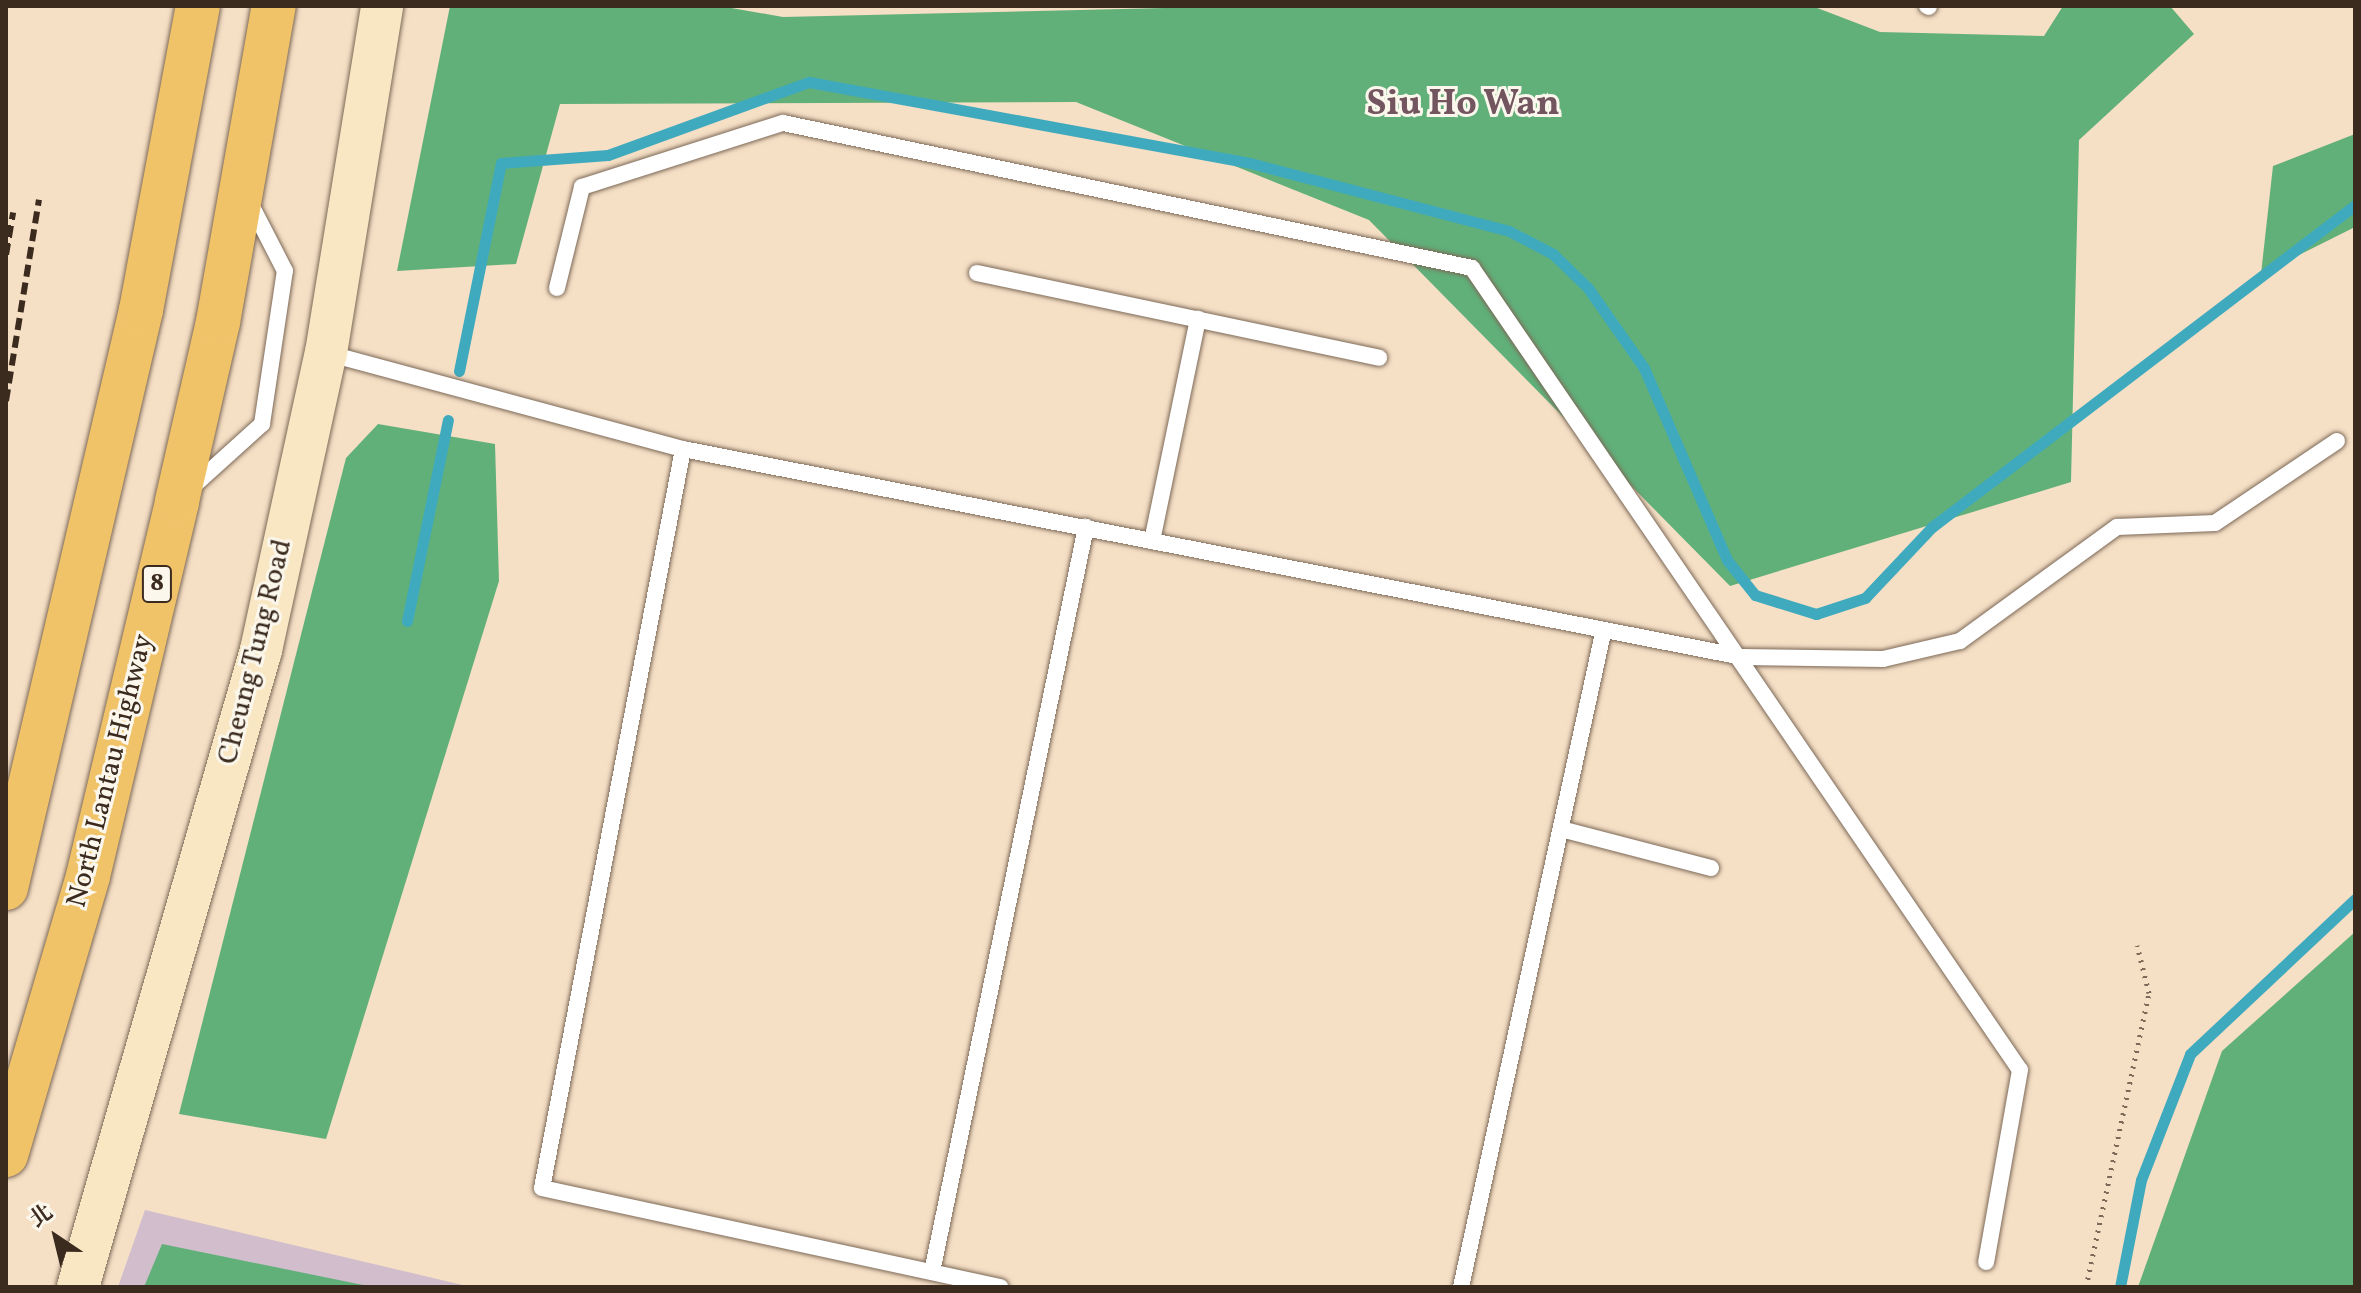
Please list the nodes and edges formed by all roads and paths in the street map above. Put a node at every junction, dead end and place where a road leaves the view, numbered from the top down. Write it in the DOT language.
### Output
graph roads {
  1 [pos="198,6"];
  2 [pos="274,6"];
  3 [pos="382,6"];
  4 [pos="243,190"];
  5 [pos="977,273"];
  6 [pos="557,288"];
  7 [pos="1198,319"];
  8 [pos="326,353"];
  9 [pos="1379,358"];
  10 [pos="2337,441"];
  11 [pos="683,449"];
  12 [pos="177,501"];
  13 [pos="1086,527"];
  14 [pos="1152,541"];
  15 [pos="1603,633"];
  16 [pos="1742,657"];
  17 [pos="1561,829"];
  18 [pos="1711,868"];
  19 [pos="6,888"];
  20 [pos="2137,945"];
  21 [pos="6,1155"];
  22 [pos="1986,1262"];
  23 [pos="932,1272"];
  24 [pos="78,1287"];
  25 [pos="1000,1287"];
  26 [pos="1461,1287"];
  27 [pos="2086,1287"];
  1 -- 19 [label="highway"];
  2 -- 4 [label="highway, North Lantau Highway / 8"];
  3 -- 8 [label="main road, Cheung Tung Road"];
  4 -- 12 [label="highway, North Lantau Highway / 8"];
  4 -- 12 [label="lane"];
  5 -- 7 [label="lane"];
  6 -- 16 [label="lane"];
  7 -- 9 [label="lane"];
  7 -- 14 [label="lane"];
  8 -- 11 [label="lane"];
  8 -- 24 [label="main road, Cheung Tung Road"];
  10 -- 16 [label="lane"];
  11 -- 13 [label="lane"];
  11 -- 23 [label="lane"];
  12 -- 21 [label="highway, North Lantau Highway / 8"];
  13 -- 14 [label="lane"];
  13 -- 23 [label="lane"];
  14 -- 15 [label="lane"];
  15 -- 16 [label="lane"];
  15 -- 17 [label="lane"];
  16 -- 22 [label="lane"];
  17 -- 18 [label="lane"];
  17 -- 26 [label="lane"];
  20 -- 27 [label="path"];
  23 -- 25 [label="lane"];
}
